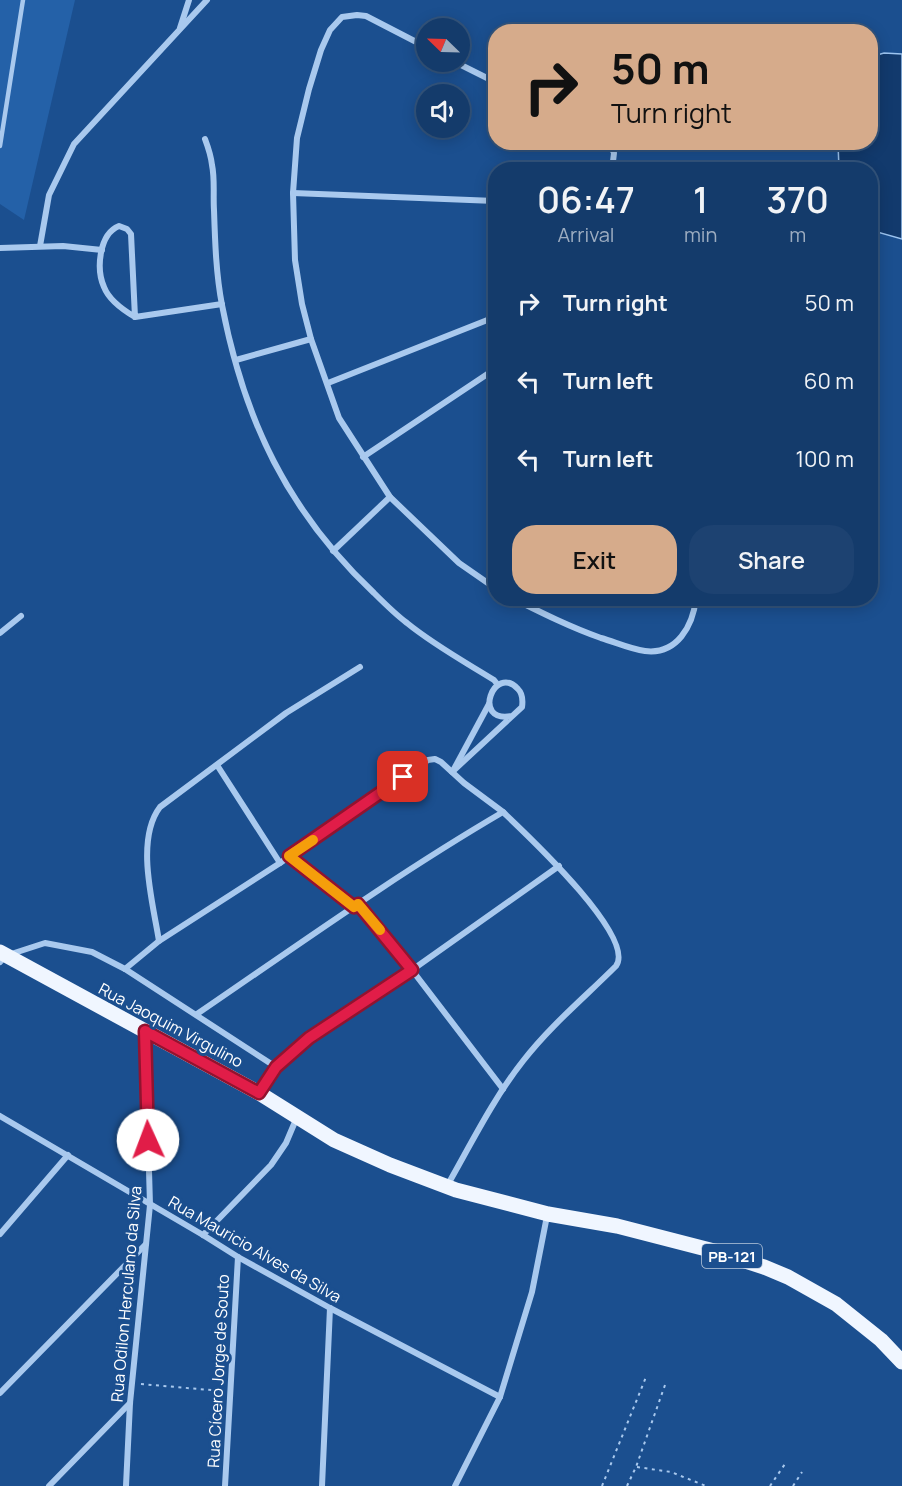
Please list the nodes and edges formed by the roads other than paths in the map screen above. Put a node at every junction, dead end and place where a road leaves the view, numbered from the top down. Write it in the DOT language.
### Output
graph roads {
  1 [pos="24,0"];
  2 [pos="189,0"];
  3 [pos="207,0"];
  4 [pos="179,30"];
  5 [pos="416,42"];
  6 [pos="470,70"];
  7 [pos="488,78"];
  8 [pos="205,138"];
  9 [pos="0,146"];
  10 [pos="292,193"];
  11 [pos="488,201"];
  12 [pos="40,246"];
  13 [pos="0,248"];
  14 [pos="102,250"];
  15 [pos="222,304"];
  16 [pos="135,317"];
  17 [pos="488,320"];
  18 [pos="311,339"];
  19 [pos="236,360"];
  20 [pos="488,374"];
  21 [pos="328,383"];
  22 [pos="363,457"];
  23 [pos="390,497"];
  24 [pos="333,551"];
  25 [pos="488,583"];
  26 [pos="528,606"];
  27 [pos="695,606"];
  28 [pos="21,616"];
  29 [pos="0,633"];
  30 [pos="360,667"];
  31 [pos="498,685"];
  32 [pos="489,704"];
  33 [pos="512,716"];
  34 [pos="217,765"];
  35 [pos="452,772"];
  36 [pos="503,812"];
  37 [pos="289,856"];
  38 [pos="280,863"];
  39 [pos="560,866"];
  40 [pos="356,905"];
  41 [pos="159,942"];
  42 [pos="2,957"];
  43 [pos="125,969"];
  44 [pos="412,970"];
  45 [pos="197,1014"];
  46 [pos="145,1031"];
  47 [pos="276,1067"];
  48 [pos="503,1089"];
  49 [pos="259,1093"];
  50 [pos="0,1116"];
  51 [pos="297,1116"];
  52 [pos="68,1155"];
  53 [pos="451,1188"];
  54 [pos="150,1205"];
  55 [pos="541,1212"];
  56 [pos="0,1234"];
  57 [pos="203,1234"];
  58 [pos="147,1243"];
  59 [pos="238,1257"];
  60 [pos="330,1308"];
  61 [pos="902,1362"];
  62 [pos="0,1393"];
  63 [pos="500,1397"];
  64 [pos="130,1403"];
  65 [pos="49,1486"];
  66 [pos="126,1486"];
  67 [pos="225,1486"];
  68 [pos="322,1486"];
  69 [pos="455,1486"];
  1 -- 9 [label="lane"];
  2 -- 4 [label="street"];
  3 -- 4 [label="street"];
  4 -- 12 [label="street"];
  5 -- 10 [label="street"];
  6 -- 7 [label="street"];
  8 -- 15 [label="street"];
  10 -- 11 [label="street"];
  10 -- 18 [label="street"];
  12 -- 13 [label="street"];
  12 -- 14 [label="street"];
  14 -- 16 [label="street"];
  14 -- 16 [label="street"];
  15 -- 16 [label="street"];
  15 -- 19 [label="street"];
  17 -- 21 [label="street"];
  18 -- 19 [label="street"];
  18 -- 21 [label="street"];
  19 -- 24 [label="street"];
  20 -- 22 [label="street"];
  21 -- 22 [label="street"];
  22 -- 23 [label="street"];
  23 -- 24 [label="street"];
  23 -- 25 [label="street"];
  24 -- 31 [label="street"];
  26 -- 27 [label="street"];
  28 -- 29 [label="street"];
  30 -- 34 [label="street"];
  31 -- 32 [label="street"];
  31 -- 33 [label="street"];
  32 -- 33 [label="street"];
  32 -- 35 [label="street"];
  33 -- 35 [label="street"];
  34 -- 38 [label="street"];
  34 -- 41 [label="street"];
  35 -- 36 [label="street"];
  35 -- 37 [label="street"];
  36 -- 39 [label="street"];
  36 -- 40 [label="street"];
  37 -- 38 [label="street"];
  37 -- 40 [label="street"];
  38 -- 41 [label="street"];
  39 -- 44 [label="street"];
  39 -- 48 [label="street"];
  40 -- 44 [label="street"];
  40 -- 45 [label="street"];
  41 -- 43 [label="street"];
  42 -- 43 [label="street"];
  42 -- 46 [label="main road, Rua Jaoquim Virgulino / PB-121"];
  43 -- 45 [label="street"];
  44 -- 47 [label="street"];
  44 -- 48 [label="street"];
  45 -- 47 [label="street"];
  46 -- 49 [label="main road, Rua Jaoquim Virgulino / PB-121"];
  46 -- 54 [label="street, Rua Odilon Herculano da Silva"];
  47 -- 49 [label="street"];
  48 -- 53 [label="street"];
  49 -- 51 [label="main road, Rua Jaoquim Virgulino / PB-121"];
  50 -- 52 [label="street, Rua Mauricio Alves da Silva"];
  51 -- 53 [label="main road, Rua Jaoquim Virgulino / PB-121"];
  51 -- 57 [label="street"];
  52 -- 54 [label="street, Rua Mauricio Alves da Silva"];
  52 -- 56 [label="street"];
  53 -- 55 [label="main road, PB-121"];
  54 -- 57 [label="street, Rua Mauricio Alves da Silva"];
  54 -- 58 [label="street, Rua Odilon Herculano da Silva"];
  55 -- 61 [label="main road, PB-121"];
  55 -- 63 [label="street"];
  57 -- 59 [label="street, Rua Mauricio Alves da Silva"];
  58 -- 62 [label="street"];
  58 -- 64 [label="street, Rua Odilon Herculano da Silva"];
  59 -- 60 [label="street, Rua Mauricio Alves da Silva"];
  59 -- 67 [label="street, Rua Cícero Jorge de Souto"];
  60 -- 63 [label="street, Rua Mauricio Alves da Silva"];
  60 -- 68 [label="street"];
  63 -- 69 [label="street"];
  64 -- 65 [label="street"];
  64 -- 66 [label="street, Rua Odilon Herculano da Silva"];
}
